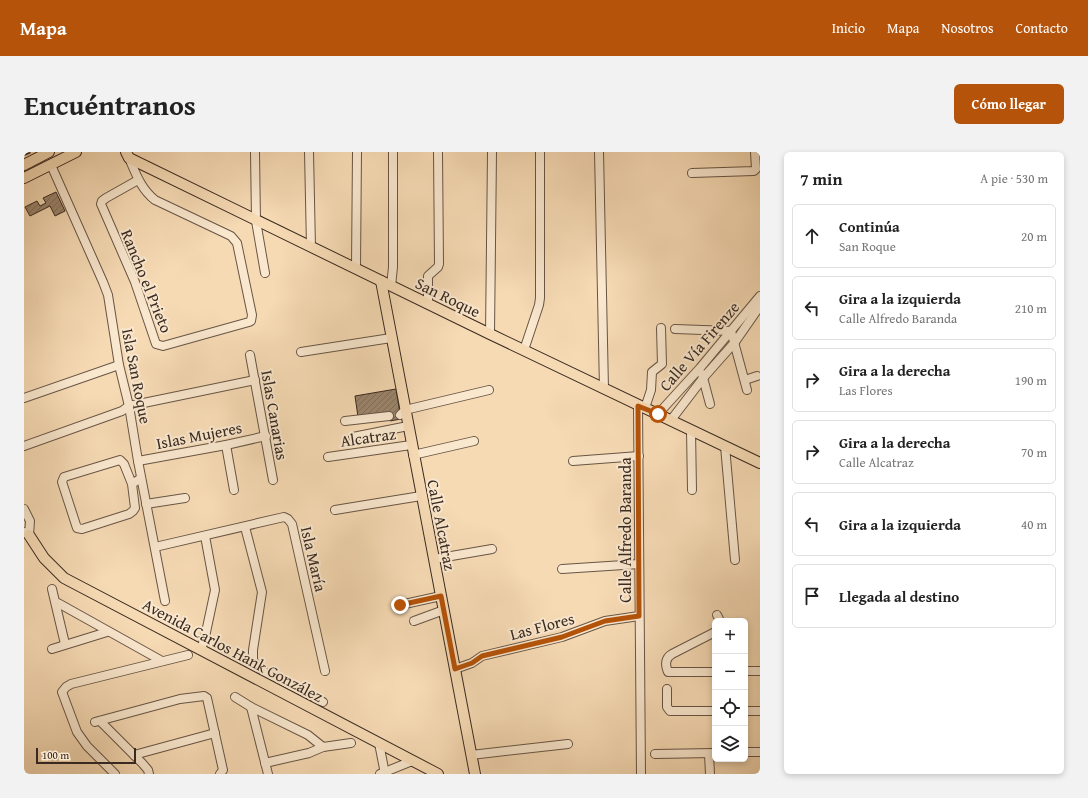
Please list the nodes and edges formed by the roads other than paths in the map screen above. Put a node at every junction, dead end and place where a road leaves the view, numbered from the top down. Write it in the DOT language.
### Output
graph roads {
  1 [pos="49,152"];
  2 [pos="76,152"];
  3 [pos="255,152"];
  4 [pos="309,152"];
  5 [pos="357,152"];
  6 [pos="393,152"];
  7 [pos="438,152"];
  8 [pos="492,152"];
  9 [pos="540,152"];
  10 [pos="599,152"];
  11 [pos="755,152"];
  12 [pos="128,155"];
  13 [pos="24,165"];
  14 [pos="51,165"];
  15 [pos="692,173"];
  16 [pos="24,178"];
  17 [pos="138,180"];
  18 [pos="256,221"];
  19 [pos="311,247"];
  20 [pos="356,268"];
  21 [pos="265,273"];
  22 [pos="380,281"];
  23 [pos="391,286"];
  24 [pos="760,297"];
  25 [pos="428,304"];
  26 [pos="760,306"];
  27 [pos="661,328"];
  28 [pos="675,329"];
  29 [pos="731,331"];
  30 [pos="490,334"];
  31 [pos="391,338"];
  32 [pos="735,342"];
  33 [pos="524,350"];
  34 [pos="302,352"];
  35 [pos="250,355"];
  36 [pos="119,365"];
  37 [pos="700,368"];
  38 [pos="757,376"];
  39 [pos="704,377"];
  40 [pos="255,380"];
  41 [pos="744,380"];
  42 [pos="604,389"];
  43 [pos="489,390"];
  44 [pos="747,390"];
  45 [pos="24,398"];
  46 [pos="710,404"];
  47 [pos="129,406"];
  48 [pos="642,407"];
  49 [pos="403,412"];
  50 [pos="658,414"];
  51 [pos="389,416"];
  52 [pos="671,420"];
  53 [pos="346,422"];
  54 [pos="408,426"];
  55 [pos="692,430"];
  56 [pos="266,436"];
  57 [pos="353,437"];
  58 [pos="474,441"];
  59 [pos="226,445"];
  60 [pos="24,446"];
  61 [pos="725,446"];
  62 [pos="412,450"];
  63 [pos="638,456"];
  64 [pos="328,457"];
  65 [pos="138,461"];
  66 [pos="573,461"];
  67 [pos="760,463"];
  68 [pos="141,478"];
  69 [pos="273,480"];
  70 [pos="132,484"];
  71 [pos="234,490"];
  72 [pos="692,490"];
  73 [pos="421,496"];
  74 [pos="185,498"];
  75 [pos="146,504"];
  76 [pos="24,509"];
  77 [pos="335,510"];
  78 [pos="246,527"];
  79 [pos="26,534"];
  80 [pos="205,536"];
  81 [pos="155,547"];
  82 [pos="492,549"];
  83 [pos="434,560"];
  84 [pos="735,560"];
  85 [pos="639,564"];
  86 [pos="562,569"];
  87 [pos="52,588"];
  88 [pos="441,596"];
  89 [pos="165,601"];
  90 [pos="56,603"];
  91 [pos="400,605"];
  92 [pos="444,610"];
  93 [pos="639,616"];
  94 [pos="414,621"];
  95 [pos="107,632"];
  96 [pos="712,634"];
  97 [pos="65,644"];
  98 [pos="52,648"];
  99 [pos="201,650"];
  100 [pos="188,655"];
  101 [pos="162,661"];
  102 [pos="455,669"];
  103 [pos="325,670"];
  104 [pos="748,671"];
  105 [pos="760,671"];
  106 [pos="712,672"];
  107 [pos="667,689"];
  108 [pos="235,697"];
  109 [pos="323,702"];
  110 [pos="251,707"];
  111 [pos="712,711"];
  112 [pos="748,711"];
  113 [pos="760,711"];
  114 [pos="215,733"];
  115 [pos="351,743"];
  116 [pos="379,743"];
  117 [pos="568,744"];
  118 [pos="323,747"];
  119 [pos="748,752"];
  120 [pos="760,752"];
  121 [pos="712,753"];
  122 [pos="654,754"];
  123 [pos="134,755"];
  124 [pos="471,755"];
  125 [pos="412,760"];
  126 [pos="265,763"];
  127 [pos="383,773"];
  128 [pos="115,774"];
  129 [pos="149,774"];
  130 [pos="220,774"];
  131 [pos="268,774"];
  132 [pos="438,774"];
  133 [pos="475,774"];
  134 [pos="641,774"];
  135 [pos="710,774"];
  1 -- 13 [label="main road"];
  2 -- 14 [label="main road"];
  3 -- 18 [label="street"];
  4 -- 19 [label="street"];
  5 -- 20 [label="street"];
  6 -- 23 [label="street"];
  7 -- 25 [label="street"];
  8 -- 30 [label="street"];
  9 -- 33 [label="street"];
  10 -- 42 [label="street"];
  11 -- 15 [label="street"];
  12 -- 17 [label="street"];
  12 -- 18 [label="main road, San Roque"];
  14 -- 16 [label="main road"];
  14 -- 36 [label="street, Isla San Roque"];
  17 -- 17 [label="street, Rancho el Prieto"];
  18 -- 19 [label="main road, San Roque"];
  18 -- 21 [label="street"];
  19 -- 20 [label="main road, San Roque"];
  20 -- 22 [label="main road, San Roque"];
  22 -- 23 [label="main road, San Roque"];
  22 -- 31 [label="main road, Calle Alcatraz"];
  23 -- 25 [label="main road, San Roque"];
  24 -- 29 [label="street, Calle Vía Firenze"];
  25 -- 30 [label="main road, San Roque"];
  26 -- 32 [label="street, Calle Vía Firenze"];
  27 -- 48 [label="street, Calle Alfredo Baranda"];
  28 -- 29 [label="street"];
  29 -- 32 [label="street"];
  29 -- 37 [label="street, Calle Vía Firenze"];
  30 -- 33 [label="main road, San Roque"];
  31 -- 34 [label="street"];
  31 -- 49 [label="main road, Calle Alcatraz"];
  32 -- 39 [label="street, Calle Vía Firenze"];
  32 -- 41 [label="street"];
  33 -- 42 [label="main road, San Roque"];
  35 -- 40 [label="street, Islas Canarias"];
  36 -- 45 [label="street"];
  36 -- 47 [label="street, Isla San Roque"];
  37 -- 39 [label="street"];
  37 -- 50 [label="street, Calle Vía Firenze"];
  38 -- 41 [label="street"];
  39 -- 46 [label="street"];
  39 -- 52 [label="street, Calle Vía Firenze"];
  40 -- 47 [label="street"];
  40 -- 56 [label="street, Islas Canarias"];
  41 -- 44 [label="street"];
  42 -- 48 [label="main road, San Roque"];
  43 -- 49 [label="street"];
  47 -- 60 [label="street"];
  47 -- 65 [label="street, Isla San Roque"];
  48 -- 50 [label="main road, San Roque"];
  48 -- 63 [label="street, Calle Alfredo Baranda"];
  49 -- 54 [label="main road, Calle Alcatraz"];
  50 -- 52 [label="main road, San Roque"];
  51 -- 53 [label="street"];
  52 -- 55 [label="main road, San Roque"];
  54 -- 57 [label="street"];
  54 -- 62 [label="main road, Calle Alcatraz"];
  55 -- 61 [label="main road, San Roque"];
  55 -- 72 [label="street"];
  56 -- 59 [label="street, Islas Mujeres"];
  56 -- 69 [label="street, Islas Canarias"];
  58 -- 62 [label="street, Alcatraz"];
  59 -- 65 [label="street, Islas Mujeres"];
  59 -- 71 [label="street"];
  61 -- 67 [label="main road, San Roque"];
  61 -- 84 [label="street"];
  62 -- 64 [label="street, Alcatraz"];
  62 -- 73 [label="main road, Calle Alcatraz"];
  63 -- 66 [label="street"];
  63 -- 85 [label="street, Calle Alfredo Baranda"];
  65 -- 68 [label="street, Isla San Roque"];
  68 -- 70 [label="street"];
  68 -- 75 [label="street, Isla San Roque"];
  70 -- 70 [label="street"];
  73 -- 77 [label="street"];
  73 -- 83 [label="main road, Calle Alcatraz"];
  74 -- 75 [label="street"];
  75 -- 81 [label="street, Isla San Roque"];
  76 -- 79 [label="street"];
  78 -- 80 [label="street, Isla María"];
  78 -- 103 [label="street, Isla María"];
  78 -- 109 [label="street"];
  79 -- 99 [label="main road, Avenida Carlos Hank González"];
  80 -- 81 [label="street, Isla María"];
  80 -- 99 [label="street"];
  81 -- 89 [label="street, Isla San Roque"];
  82 -- 83 [label="street"];
  83 -- 88 [label="main road, Calle Alcatraz"];
  85 -- 86 [label="street"];
  85 -- 93 [label="street, Calle Alfredo Baranda"];
  87 -- 90 [label="street"];
  88 -- 91 [label="street"];
  88 -- 92 [label="main road, Calle Alcatraz"];
  90 -- 95 [label="street"];
  90 -- 97 [label="street"];
  92 -- 94 [label="street"];
  92 -- 102 [label="main road, Calle Alcatraz"];
  93 -- 102 [label="street, Las Flores"];
  93 -- 134 [label="street, Calle Alfredo Baranda"];
  95 -- 97 [label="street"];
  95 -- 101 [label="street"];
  96 -- 106 [label="street"];
  97 -- 98 [label="street"];
  99 -- 116 [label="main road, Avenida Carlos Hank González"];
  100 -- 101 [label="street"];
  101 -- 128 [label="street"];
  102 -- 124 [label="main road, Calle Alcatraz"];
  104 -- 105 [label="street"];
  107 -- 111 [label="street"];
  108 -- 110 [label="street"];
  110 -- 118 [label="street"];
  110 -- 126 [label="street"];
  112 -- 113 [label="street"];
  114 -- 123 [label="street"];
  114 -- 123 [label="street"];
  114 -- 130 [label="street"];
  115 -- 118 [label="street"];
  116 -- 125 [label="main road, Avenida Carlos Hank González"];
  116 -- 127 [label="street"];
  117 -- 124 [label="street"];
  118 -- 126 [label="street"];
  119 -- 120 [label="street"];
  121 -- 122 [label="street"];
  121 -- 135 [label="street"];
  123 -- 129 [label="street"];
  124 -- 133 [label="main road, Calle Alcatraz"];
  125 -- 127 [label="street"];
  125 -- 132 [label="main road, Avenida Carlos Hank González"];
  126 -- 131 [label="street"];
}
